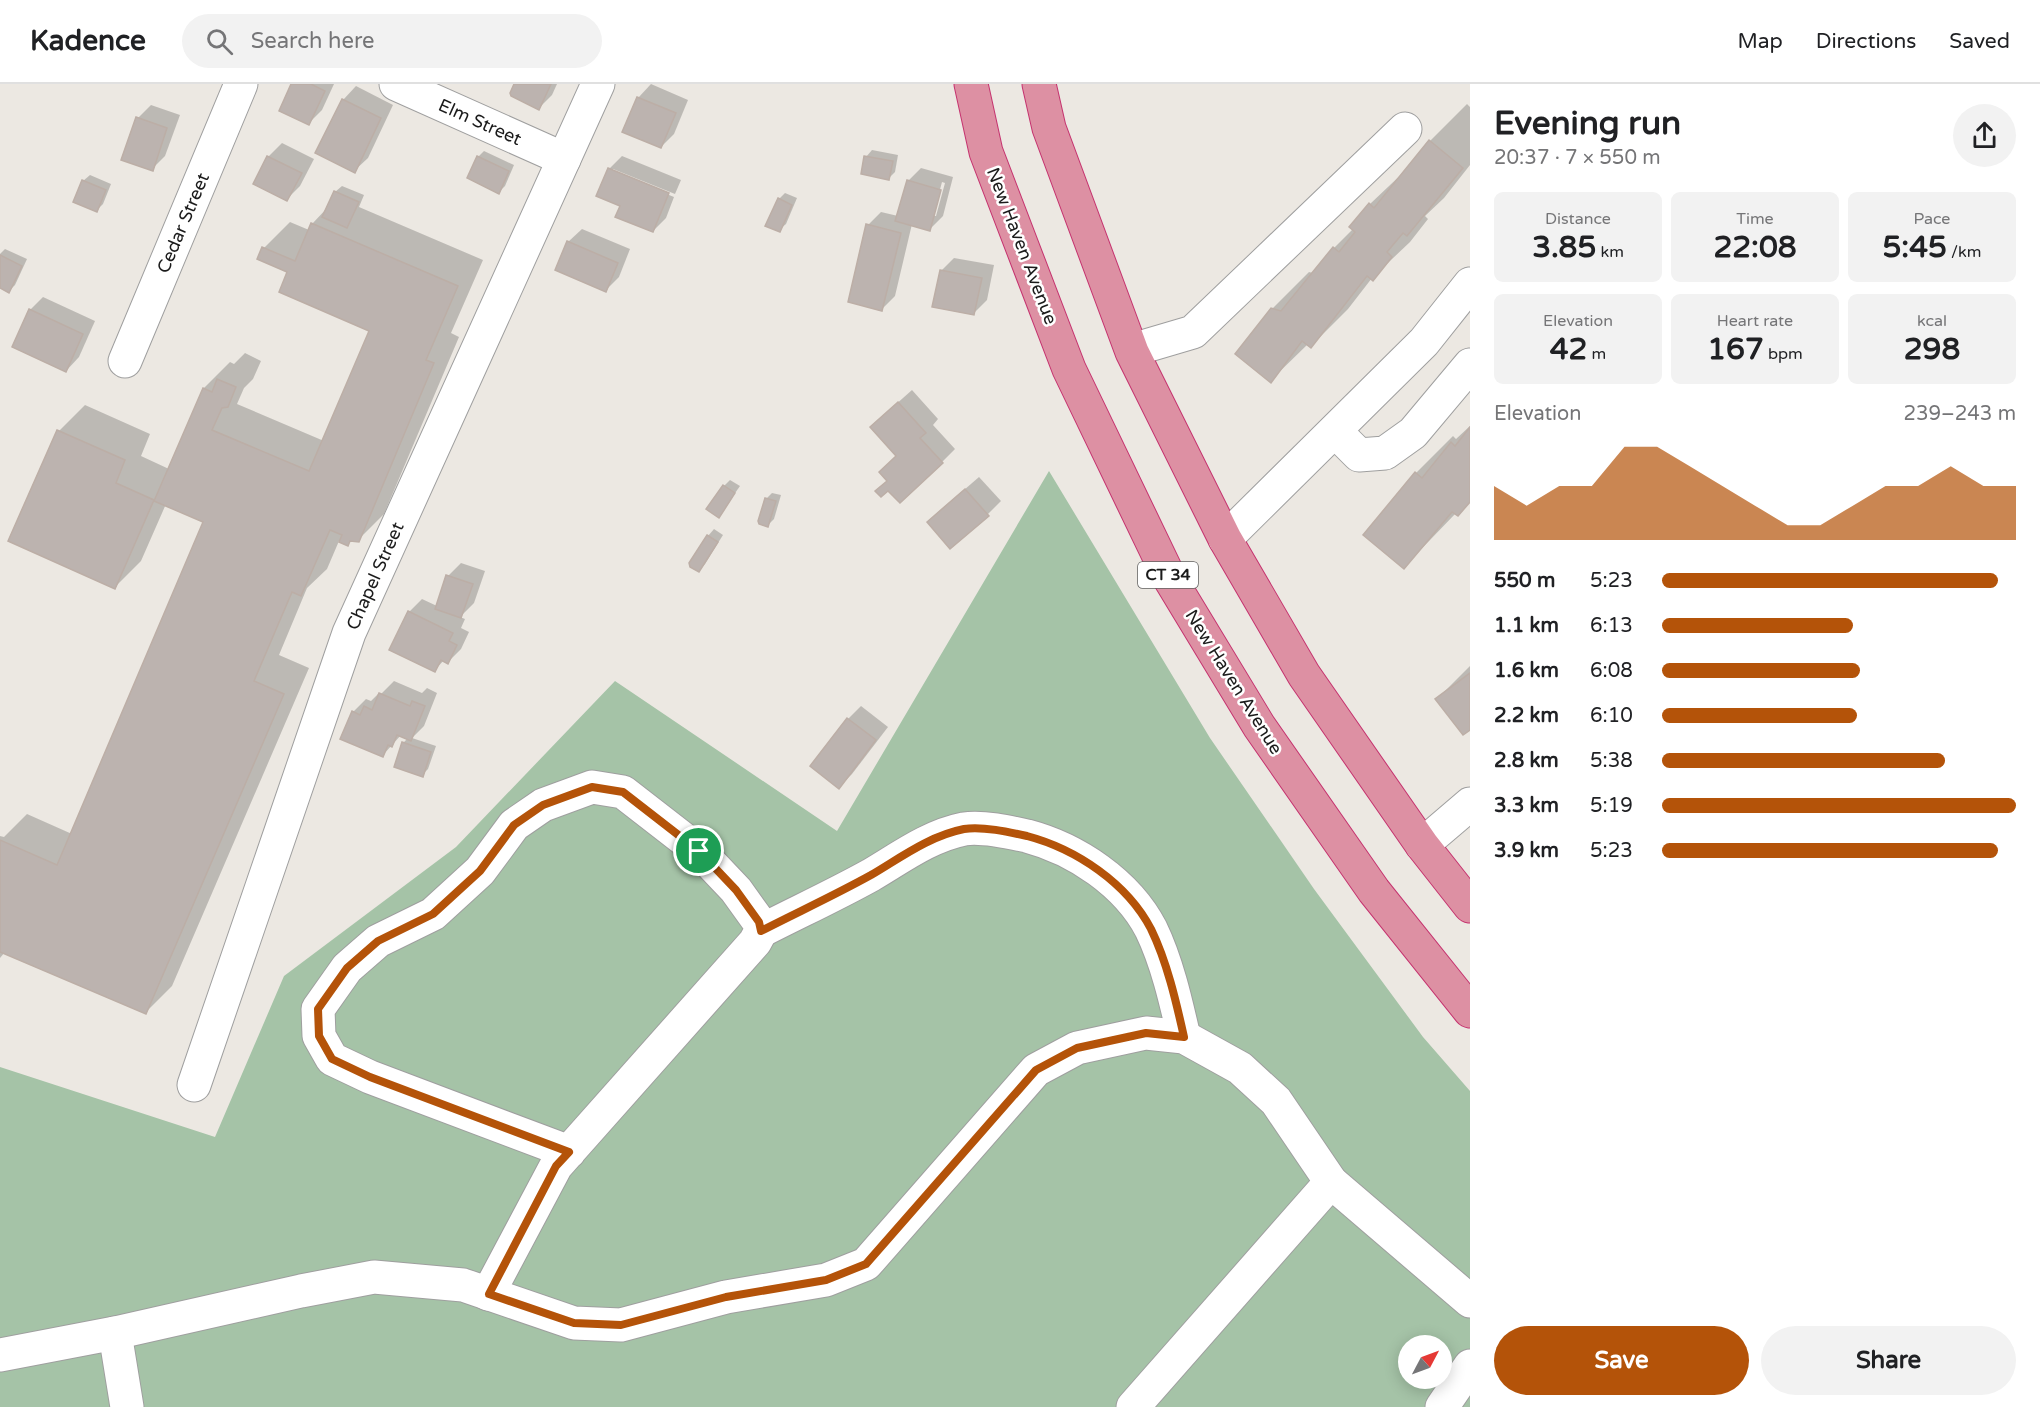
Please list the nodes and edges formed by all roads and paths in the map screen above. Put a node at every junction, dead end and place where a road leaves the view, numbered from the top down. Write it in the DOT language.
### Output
graph roads {
  1 [pos="242,84"];
  2 [pos="396,84"];
  3 [pos="598,84"];
  4 [pos="970,84"];
  5 [pos="1039,84"];
  6 [pos="1405,129"];
  7 [pos="564,159"];
  8 [pos="1470,284"];
  9 [pos="1132,350"];
  10 [pos="125,362"];
  11 [pos="1470,365"];
  12 [pos="1335,431"];
  13 [pos="1226,539"];
  14 [pos="1470,804"];
  15 [pos="1422,845"];
  16 [pos="1470,906"];
  17 [pos="761,931"];
  18 [pos="1470,1011"];
  19 [pos="1184,1037"];
  20 [pos="194,1085"];
  21 [pos="569,1152"];
  22 [pos="1331,1182"];
  23 [pos="489,1294"];
  24 [pos="1470,1301"];
  25 [pos="115,1333"];
  26 [pos="0,1355"];
  27 [pos="1470,1366"];
  28 [pos="127,1407"];
  29 [pos="1133,1407"];
  30 [pos="1442,1407"];
  1 -- 10 [label="street, Cedar Street"];
  2 -- 7 [label="street, Elm Street"];
  3 -- 7 [label="street, Chapel Street"];
  4 -- 18 [label="highway, New Haven Avenue / CT 34"];
  5 -- 9 [label="highway"];
  6 -- 9 [label="street"];
  7 -- 20 [label="street, Chapel Street"];
  8 -- 12 [label="street"];
  9 -- 13 [label="highway"];
  11 -- 12 [label="street"];
  12 -- 13 [label="street"];
  13 -- 15 [label="highway"];
  14 -- 15 [label="street"];
  15 -- 16 [label="highway"];
  17 -- 19 [label="street"];
  17 -- 21 [label="street"];
  17 -- 21 [label="street"];
  19 -- 22 [label="street"];
  19 -- 23 [label="street"];
  21 -- 23 [label="street"];
  22 -- 24 [label="street"];
  22 -- 29 [label="street"];
  23 -- 25 [label="street"];
  25 -- 26 [label="street"];
  25 -- 28 [label="street"];
  27 -- 30 [label="street"];
}
